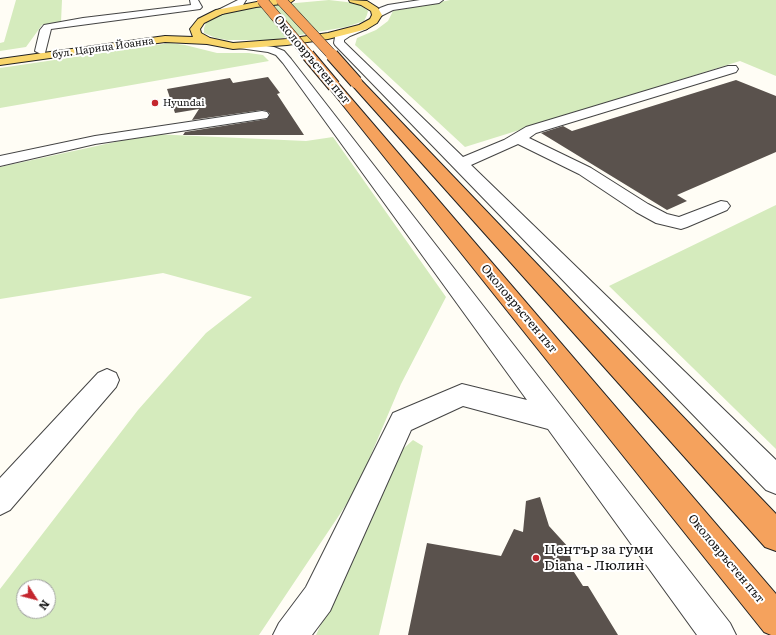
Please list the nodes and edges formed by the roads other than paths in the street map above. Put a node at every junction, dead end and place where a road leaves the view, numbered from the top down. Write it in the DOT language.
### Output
graph roads {
  1 [pos="194,0"];
  2 [pos="242,0"];
  3 [pos="262,0"];
  4 [pos="281,0"];
  5 [pos="290,0"];
  6 [pos="353,0"];
  7 [pos="408,0"];
  8 [pos="439,0"];
  9 [pos="364,3"];
  10 [pos="219,12"];
  11 [pos="201,21"];
  12 [pos="370,21"];
  13 [pos="207,41"];
  14 [pos="243,46"];
  15 [pos="40,51"];
  16 [pos="0,56"];
  17 [pos="0,62"];
  18 [pos="732,70"];
  19 [pos="262,114"];
  20 [pos="518,138"];
  21 [pos="495,149"];
  22 [pos="509,157"];
  23 [pos="0,161"];
  24 [pos="460,164"];
  25 [pos="721,206"];
  26 [pos="106,380"];
  27 [pos="557,420"];
  28 [pos="776,480"];
  29 [pos="0,500"];
  30 [pos="776,536"];
  31 [pos="776,620"];
  32 [pos="291,635"];
  33 [pos="718,635"];
  1 -- 15 [label="street"];
  2 -- 10 [label="street"];
  3 -- 31 [label="highway, Околовръстен път, bridge"];
  4 -- 30 [label="highway, Околовръстен път, bridge"];
  5 -- 10 [label="main road, бул. Царица Йоанна"];
  6 -- 9 [label="main road"];
  7 -- 9 [label="street"];
  8 -- 12 [label="street"];
  9 -- 12 [label="main road"];
  10 -- 11 [label="main road, бул. Царица Йоанна"];
  11 -- 13 [label="main road"];
  11 -- 15 [label="main road, бул. Царица Йоанна"];
  12 -- 14 [label="main road, бул. Царица Йоанна"];
  12 -- 24 [label="street"];
  13 -- 14 [label="main road, бул. Царица Йоанна"];
  13 -- 17 [label="main road, бул. Царица Йоанна"];
  14 -- 27 [label="street, Околовръстен път"];
  15 -- 16 [label="main road, бул. Царица Йоанна"];
  18 -- 20 [label="street"];
  19 -- 23 [label="street"];
  20 -- 21 [label="street"];
  20 -- 25 [label="street"];
  21 -- 22 [label="street"];
  21 -- 24 [label="street"];
  24 -- 28 [label="street"];
  26 -- 29 [label="street"];
  27 -- 32 [label="street"];
  27 -- 33 [label="street, Околовръстен път"];
}
